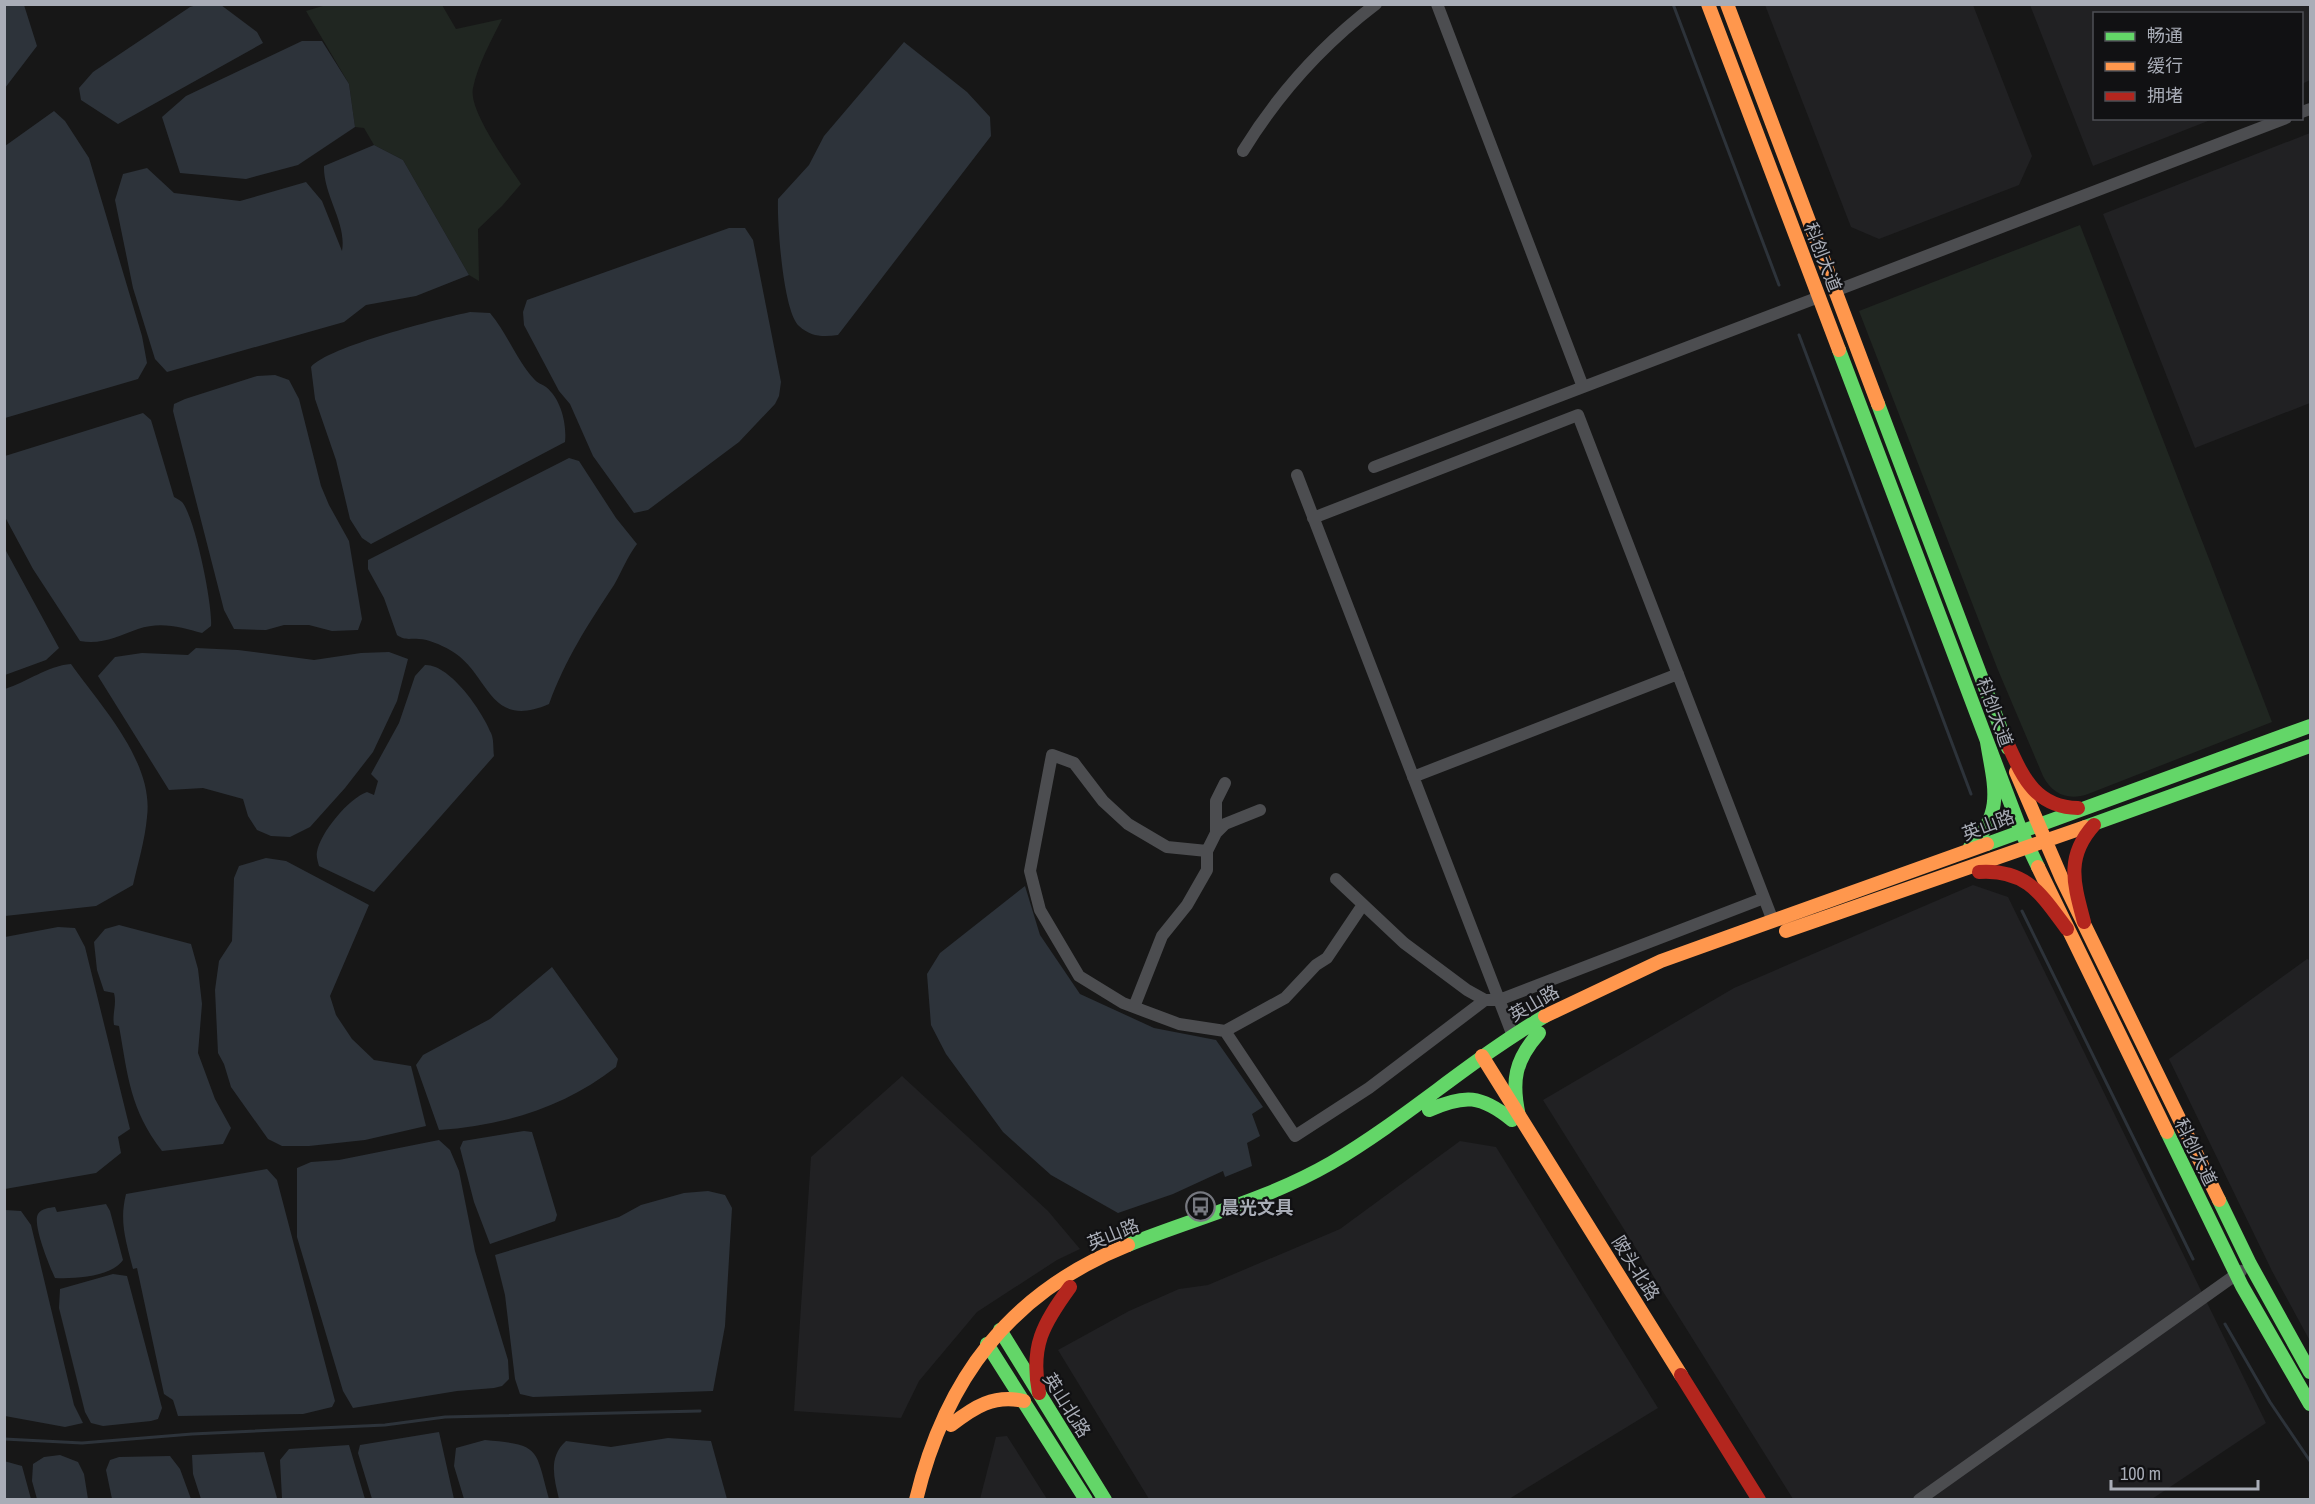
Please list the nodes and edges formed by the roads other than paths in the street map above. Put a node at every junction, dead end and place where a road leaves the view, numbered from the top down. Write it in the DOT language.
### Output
graph roads {
  1 [pos="1376,4"];
  2 [pos="1437,4"];
  3 [pos="1708,4"];
  4 [pos="1727,4"];
  5 [pos="2281,120"];
  6 [pos="1243,151"];
  7 [pos="1835,291"];
  8 [pos="1819,297"];
  9 [pos="1583,387"];
  10 [pos="1374,467"];
  11 [pos="1297,475"];
  12 [pos="1313,518"];
  13 [pos="1678,674"];
  14 [pos="2310,726"];
  15 [pos="2004,736"];
  16 [pos="1987,742"];
  17 [pos="2310,746"];
  18 [pos="1413,777"];
  19 [pos="1225,783"];
  20 [pos="2080,808"];
  21 [pos="1260,810"];
  22 [pos="2096,823"];
  23 [pos="2037,825"];
  24 [pos="2021,831"];
  25 [pos="1216,833"];
  26 [pos="2045,842"];
  27 [pos="2028,848"];
  28 [pos="1207,851"];
  29 [pos="1958,856"];
  30 [pos="1952,875"];
  31 [pos="1336,879"];
  32 [pos="1764,898"];
  33 [pos="1362,906"];
  34 [pos="1773,921"];
  35 [pos="2084,922"];
  36 [pos="2067,929"];
  37 [pos="1485,1000"];
  38 [pos="1499,1000"];
  39 [pos="1134,1007"];
  40 [pos="1224,1031"];
  41 [pos="1539,1033"];
  42 [pos="1513,1036"];
  43 [pos="1482,1064"];
  44 [pos="1429,1110"];
  45 [pos="1516,1118"];
  46 [pos="2250,1264"];
  47 [pos="2236,1274"];
  48 [pos="1070,1287"];
  49 [pos="1004,1335"];
  50 [pos="991,1349"];
  51 [pos="2310,1372"];
  52 [pos="1039,1393"];
  53 [pos="1024,1401"];
  54 [pos="2310,1404"];
  55 [pos="951,1425"];
  56 [pos="916,1500"];
  57 [pos="928,1500"];
  58 [pos="1086,1500"];
  59 [pos="1105,1500"];
  60 [pos="1749,1500"];
  61 [pos="1759,1500"];
  62 [pos="1919,1500"];
  1 -- 6 [label="street"];
  2 -- 9 [label="street"];
  3 -- 8 [label="main road, 科创大道"];
  4 -- 7 [label="main road, 科创大道"];
  5 -- 7 [label="street"];
  7 -- 15 [label="main road, 科创大道"];
  8 -- 9 [label="street"];
  8 -- 16 [label="main road, 科创大道"];
  9 -- 10 [label="street"];
  11 -- 12 [label="street"];
  12 -- 13 [label="street"];
  12 -- 18 [label="street"];
  13 -- 18 [label="street"];
  13 -- 32 [label="street"];
  14 -- 20 [label="main road, 英山路"];
  15 -- 20 [label="main road"];
  15 -- 23 [label="main road, 科创大道"];
  16 -- 24 [label="main road, 科创大道"];
  16 -- 29 [label="main road"];
  17 -- 22 [label="main road, 英山路"];
  18 -- 38 [label="street"];
  19 -- 25 [label="street"];
  20 -- 23 [label="main road, 英山路"];
  21 -- 25 [label="street"];
  22 -- 26 [label="main road, 英山路"];
  22 -- 35 [label="main road"];
  23 -- 24 [label="main road, 英山路"];
  23 -- 26 [label="main road, 科创大道"];
  24 -- 27 [label="main road, 科创大道"];
  24 -- 29 [label="main road, 英山路"];
  25 -- 28 [label="street"];
  26 -- 27 [label="main road, 英山路"];
  26 -- 35 [label="main road, 科创大道"];
  27 -- 30 [label="main road, 英山路"];
  27 -- 36 [label="main road, 科创大道"];
  28 -- 39 [label="street"];
  28 -- 39 [label="street"];
  29 -- 34 [label="main road, 英山路"];
  30 -- 36 [label="main road"];
  30 -- 41 [label="main road, 英山路"];
  31 -- 33 [label="street"];
  32 -- 34 [label="street"];
  32 -- 38 [label="street"];
  33 -- 37 [label="street"];
  33 -- 40 [label="street"];
  34 -- 42 [label="main road, 英山路"];
  35 -- 46 [label="main road, 科创大道"];
  36 -- 47 [label="main road, 科创大道"];
  37 -- 38 [label="street"];
  37 -- 40 [label="street"];
  38 -- 42 [label="street"];
  39 -- 40 [label="street"];
  41 -- 43 [label="main road, 英山路"];
  41 -- 45 [label="main road"];
  42 -- 43 [label="main road, 英山路"];
  43 -- 44 [label="main road, 英山路"];
  43 -- 45 [label="main road, 陂头北路"];
  43 -- 49 [label="main road, 英山路"];
  44 -- 45 [label="main road"];
  44 -- 48 [label="main road, 英山路"];
  45 -- 60 [label="main road, 陂头北路"];
  45 -- 61 [label="main road, 陂头北路"];
  46 -- 47 [label="street"];
  46 -- 51 [label="main road, 科创大道"];
  47 -- 54 [label="main road, 科创大道"];
  47 -- 62 [label="street"];
  48 -- 49 [label="main road, 英山路"];
  48 -- 52 [label="main road"];
  49 -- 50 [label="main road, 英山路"];
  49 -- 52 [label="main road, 英山北路"];
  50 -- 53 [label="main road, 英山北路"];
  50 -- 55 [label="main road, 英山路"];
  50 -- 56 [label="main road, 英山路"];
  52 -- 59 [label="main road, 英山北路"];
  53 -- 55 [label="main road"];
  53 -- 58 [label="main road, 英山北路"];
  55 -- 57 [label="main road, 英山路"];
}
